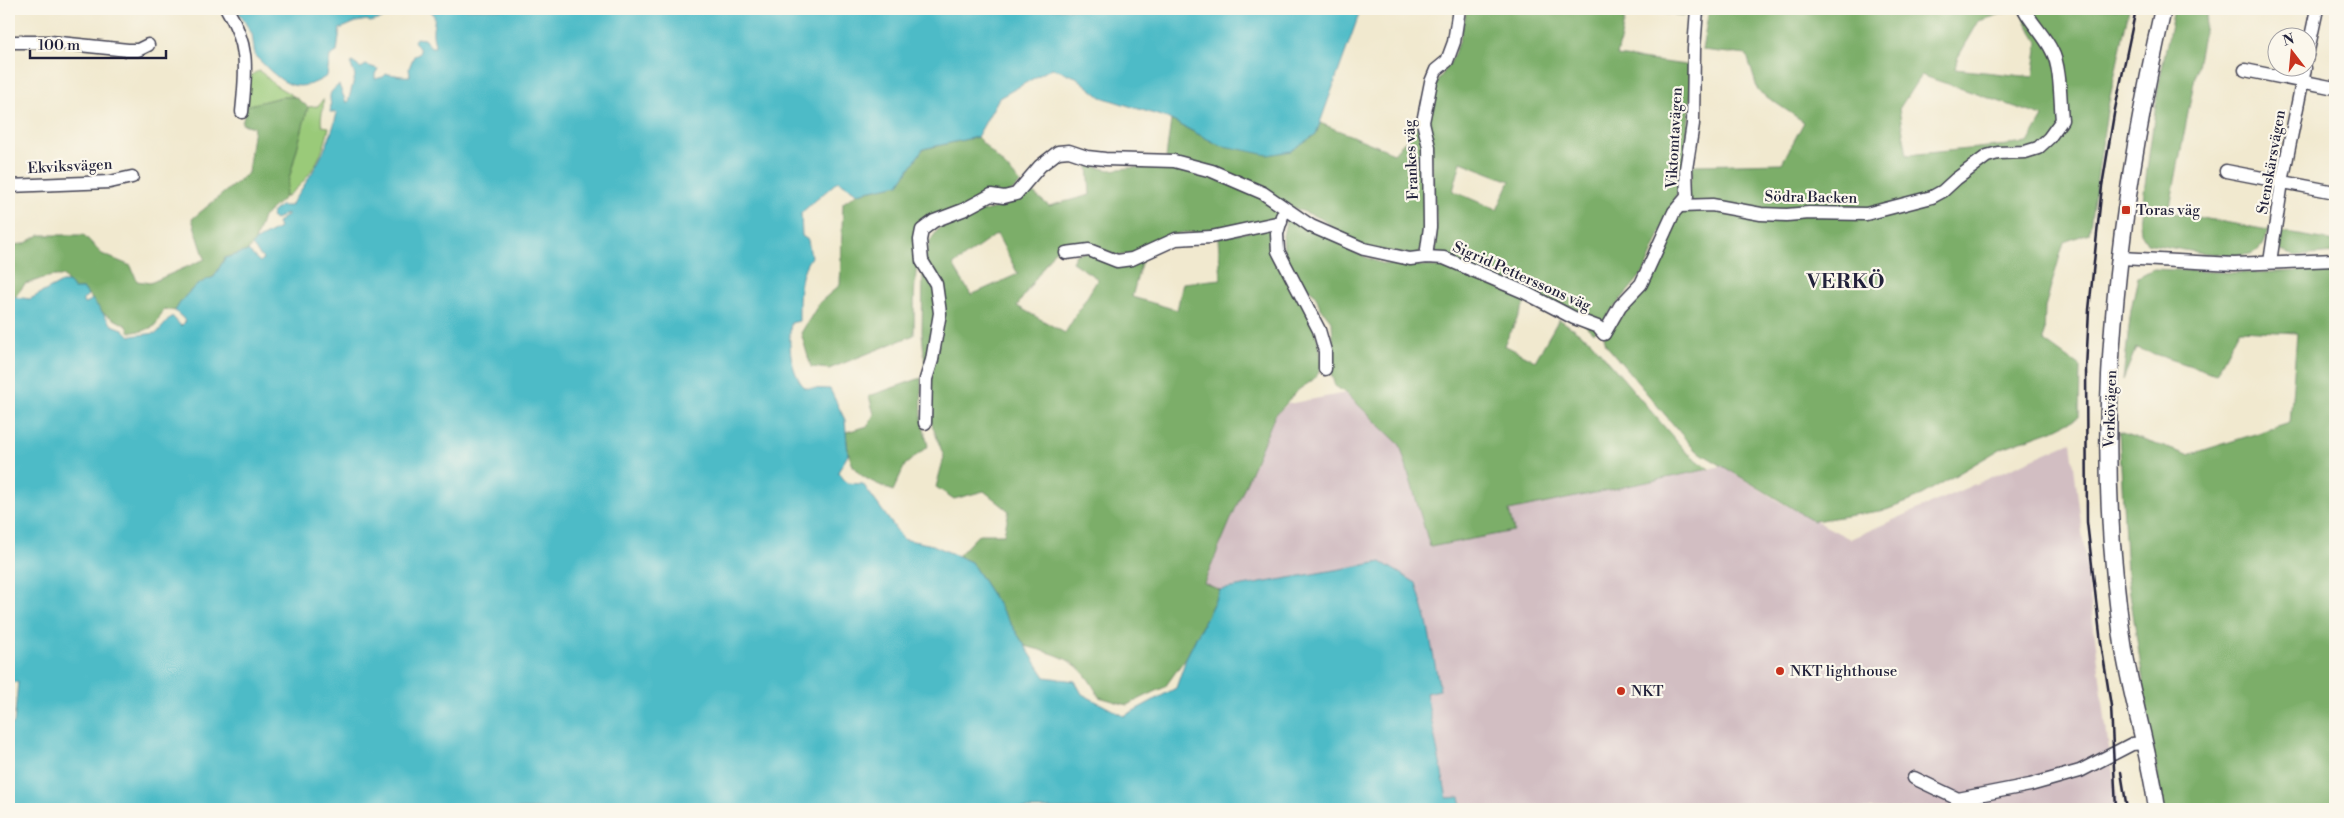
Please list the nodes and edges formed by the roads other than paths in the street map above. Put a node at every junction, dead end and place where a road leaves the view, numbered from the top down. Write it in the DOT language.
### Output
graph roads {
  1 [pos="227,9"];
  2 [pos="1459,9"];
  3 [pos="1697,9"];
  4 [pos="2024,9"];
  5 [pos="2163,9"];
  6 [pos="2317,9"];
  7 [pos="2313,28"];
  8 [pos="9,42"];
  9 [pos="148,45"];
  10 [pos="2245,70"];
  11 [pos="2303,78"];
  12 [pos="2302,82"];
  13 [pos="2335,88"];
  14 [pos="242,112"];
  15 [pos="2226,171"];
  16 [pos="132,177"];
  17 [pos="2282,182"];
  18 [pos="9,186"];
  19 [pos="2335,192"];
  20 [pos="1680,206"];
  21 [pos="1284,209"];
  22 [pos="1281,222"];
  23 [pos="1066,253"];
  24 [pos="1426,257"];
  25 [pos="2121,258"];
  26 [pos="2335,260"];
  27 [pos="2270,262"];
  28 [pos="1604,334"];
  29 [pos="1325,369"];
  30 [pos="926,423"];
  31 [pos="2145,743"];
  32 [pos="1914,778"];
  33 [pos="2157,809"];
  1 -- 14 [label="street"];
  2 -- 24 [label="street, Frankes väg"];
  3 -- 20 [label="street, Viktomtavägen"];
  4 -- 20 [label="street, Södra Backen"];
  5 -- 25 [label="main road, Verkövägen"];
  6 -- 7 [label="street"];
  8 -- 9 [label="street"];
  10 -- 12 [label="street"];
  11 -- 12 [label="street, Stenskärsvägen"];
  12 -- 13 [label="street"];
  12 -- 17 [label="street, Stenskärsvägen"];
  15 -- 17 [label="street"];
  16 -- 18 [label="street, Ekviksvägen"];
  17 -- 19 [label="street"];
  17 -- 27 [label="street, Stenskärsvägen"];
  20 -- 28 [label="street, Viktomtavägen"];
  21 -- 22 [label="street"];
  21 -- 24 [label="street, Sigrid Petterssons väg"];
  21 -- 30 [label="street, Sigrid Petterssons väg"];
  22 -- 23 [label="street"];
  22 -- 29 [label="street"];
  24 -- 28 [label="street, Sigrid Petterssons väg"];
  25 -- 27 [label="street"];
  25 -- 31 [label="main road, Verkövägen"];
  26 -- 27 [label="street"];
  31 -- 32 [label="street"];
  31 -- 33 [label="main road, Verkövägen"];
}
